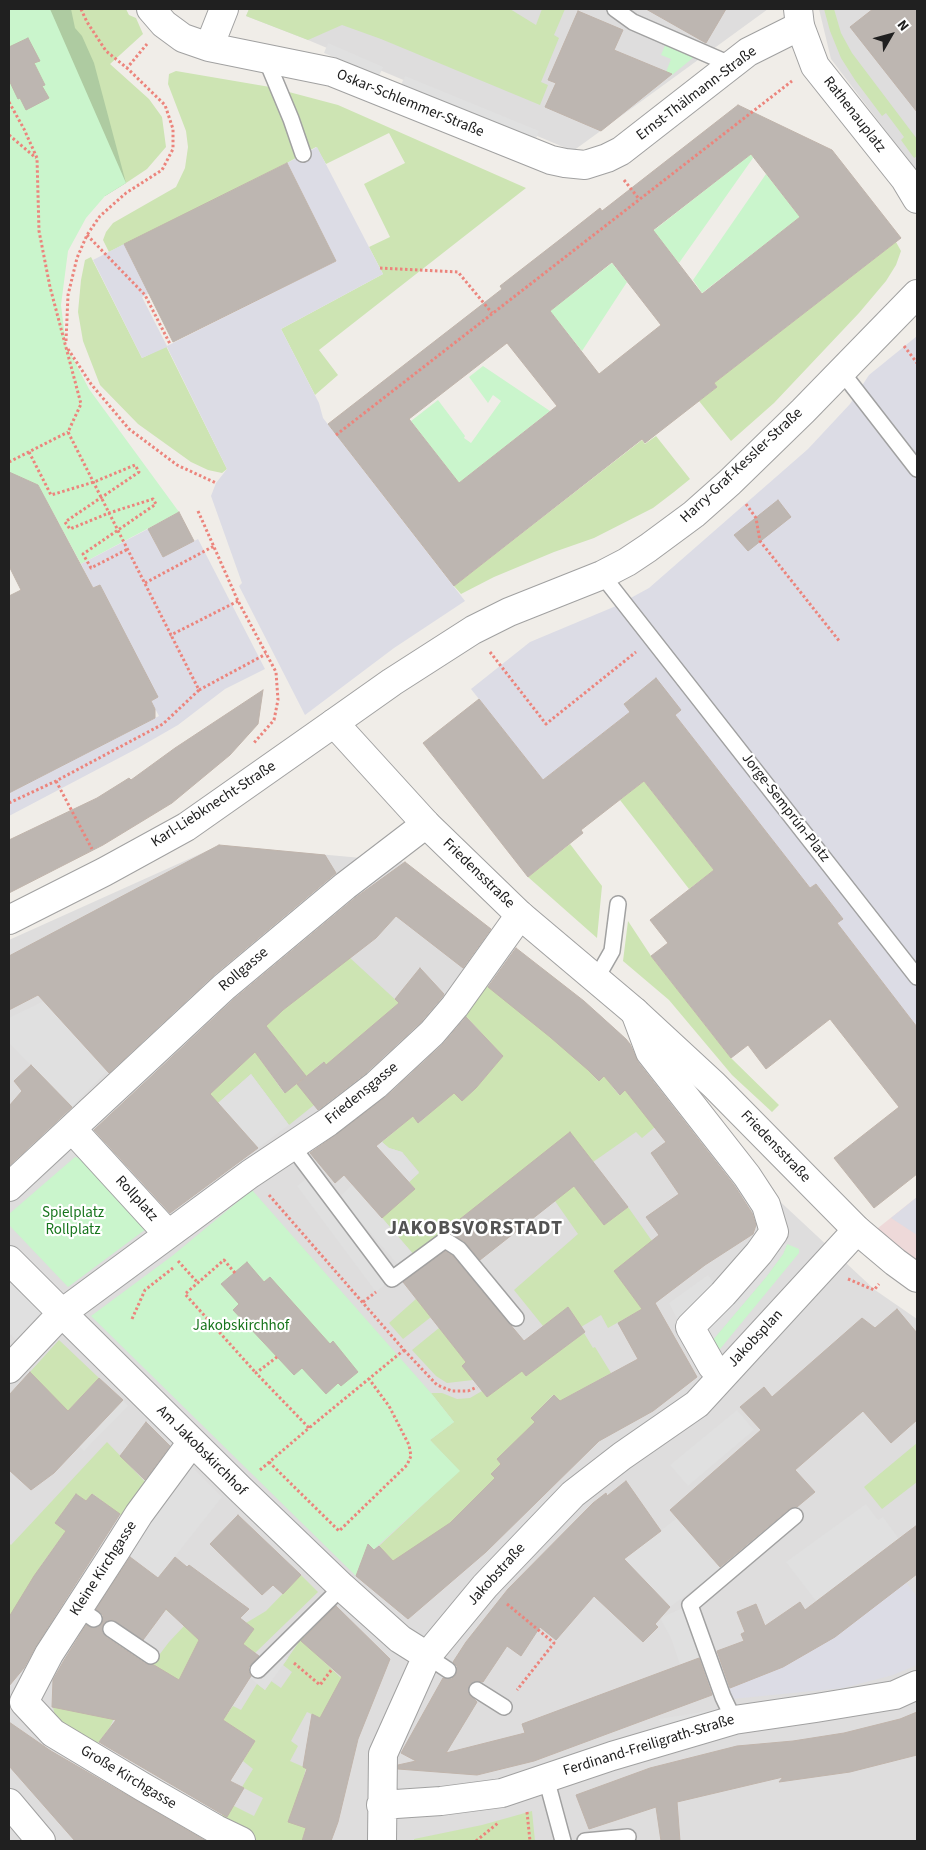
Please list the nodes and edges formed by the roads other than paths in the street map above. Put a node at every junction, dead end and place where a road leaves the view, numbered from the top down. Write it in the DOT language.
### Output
graph roads {
  1 [pos="224,9"];
  2 [pos="615,9"];
  3 [pos="157,16"];
  4 [pos="799,17"];
  5 [pos="208,47"];
  6 [pos="266,58"];
  7 [pos="732,65"];
  8 [pos="304,154"];
  9 [pos="607,158"];
  10 [pos="917,199"];
  11 [pos="917,294"];
  12 [pos="841,371"];
  13 [pos="917,469"];
  14 [pos="602,575"];
  15 [pos="334,723"];
  16 [pos="426,824"];
  17 [pos="618,904"];
  18 [pos="520,915"];
  19 [pos="9,920"];
  20 [pos="917,976"];
  21 [pos="596,979"];
  22 [pos="635,1012"];
  23 [pos="72,1129"];
  24 [pos="292,1146"];
  25 [pos="747,1176"];
  26 [pos="9,1187"];
  27 [pos="857,1230"];
  28 [pos="168,1234"];
  29 [pos="9,1260"];
  30 [pos="917,1278"];
  31 [pos="62,1313"];
  32 [pos="516,1318"];
  33 [pos="9,1369"];
  34 [pos="722,1376"];
  35 [pos="192,1442"];
  36 [pos="795,1516"];
  37 [pos="342,1587"];
  38 [pos="110,1629"];
  39 [pos="151,1656"];
  40 [pos="438,1663"];
  41 [pos="258,1670"];
  42 [pos="917,1685"];
  43 [pos="478,1690"];
  44 [pos="24,1702"];
  45 [pos="504,1707"];
  46 [pos="734,1720"];
  47 [pos="546,1778"];
  48 [pos="9,1803"];
  49 [pos="381,1805"];
  50 [pos="628,1837"];
  51 [pos="41,1841"];
  52 [pos="241,1841"];
  53 [pos="382,1841"];
  54 [pos="563,1841"];
  55 [pos="585,1841"];
  1 -- 5 [label="street"];
  2 -- 7 [label="lane"];
  3 -- 5 [label="street, Oskar-Schlemmer-Straße"];
  4 -- 7 [label="street, Ernst-Thälmann-Straße"];
  4 -- 10 [label="street, Rathenauplatz"];
  5 -- 6 [label="street, Oskar-Schlemmer-Straße"];
  6 -- 8 [label="lane"];
  6 -- 9 [label="street, Oskar-Schlemmer-Straße"];
  7 -- 9 [label="street, Ernst-Thälmann-Straße"];
  11 -- 12 [label="street, Harry-Graf-Kessler-Straße"];
  12 -- 13 [label="lane"];
  12 -- 14 [label="street, Harry-Graf-Kessler-Straße"];
  14 -- 15 [label="street, Harry-Graf-Kessler-Straße"];
  14 -- 20 [label="lane, Jorge-Semprún-Platz"];
  15 -- 16 [label="street, Friedensstraße"];
  15 -- 19 [label="street, Karl-Liebknecht-Straße"];
  16 -- 18 [label="street, Friedensstraße"];
  16 -- 23 [label="street, Rollgasse"];
  17 -- 21 [label="lane"];
  18 -- 21 [label="street, Friedensstraße"];
  18 -- 24 [label="street, Friedensgasse"];
  21 -- 22 [label="street, Friedensstraße"];
  22 -- 25 [label="street, Friedensstraße"];
  22 -- 27 [label="street, Friedensstraße"];
  23 -- 26 [label="street"];
  23 -- 28 [label="street, Rollplatz"];
  24 -- 28 [label="street, Friedensgasse"];
  24 -- 32 [label="lane"];
  25 -- 34 [label="street, Jakobsplan"];
  27 -- 30 [label="street, Friedensstraße"];
  27 -- 34 [label="street, Jakobsplan"];
  28 -- 31 [label="street, Rollplatz"];
  29 -- 31 [label="street"];
  31 -- 33 [label="street, Rollplatz"];
  31 -- 35 [label="street, Am Jakobskirchhof"];
  34 -- 40 [label="street, Jakobstraße"];
  35 -- 37 [label="street, Am Jakobskirchhof"];
  35 -- 44 [label="street, Kleine Kirchgasse"];
  36 -- 46 [label="lane"];
  37 -- 40 [label="street, Am Jakobskirchhof"];
  37 -- 41 [label="lane"];
  38 -- 39 [label="lane"];
  40 -- 49 [label="street, Jakobstraße"];
  42 -- 46 [label="street, Ferdinand-Freiligrath-Straße"];
  43 -- 45 [label="lane"];
  44 -- 52 [label="street, Große Kirchgasse"];
  46 -- 47 [label="street, Ferdinand-Freiligrath-Straße"];
  47 -- 49 [label="street, Ferdinand-Freiligrath-Straße"];
  47 -- 54 [label="lane"];
  48 -- 51 [label="street"];
  49 -- 53 [label="street, Jakobstraße"];
  50 -- 55 [label="lane"];
}
